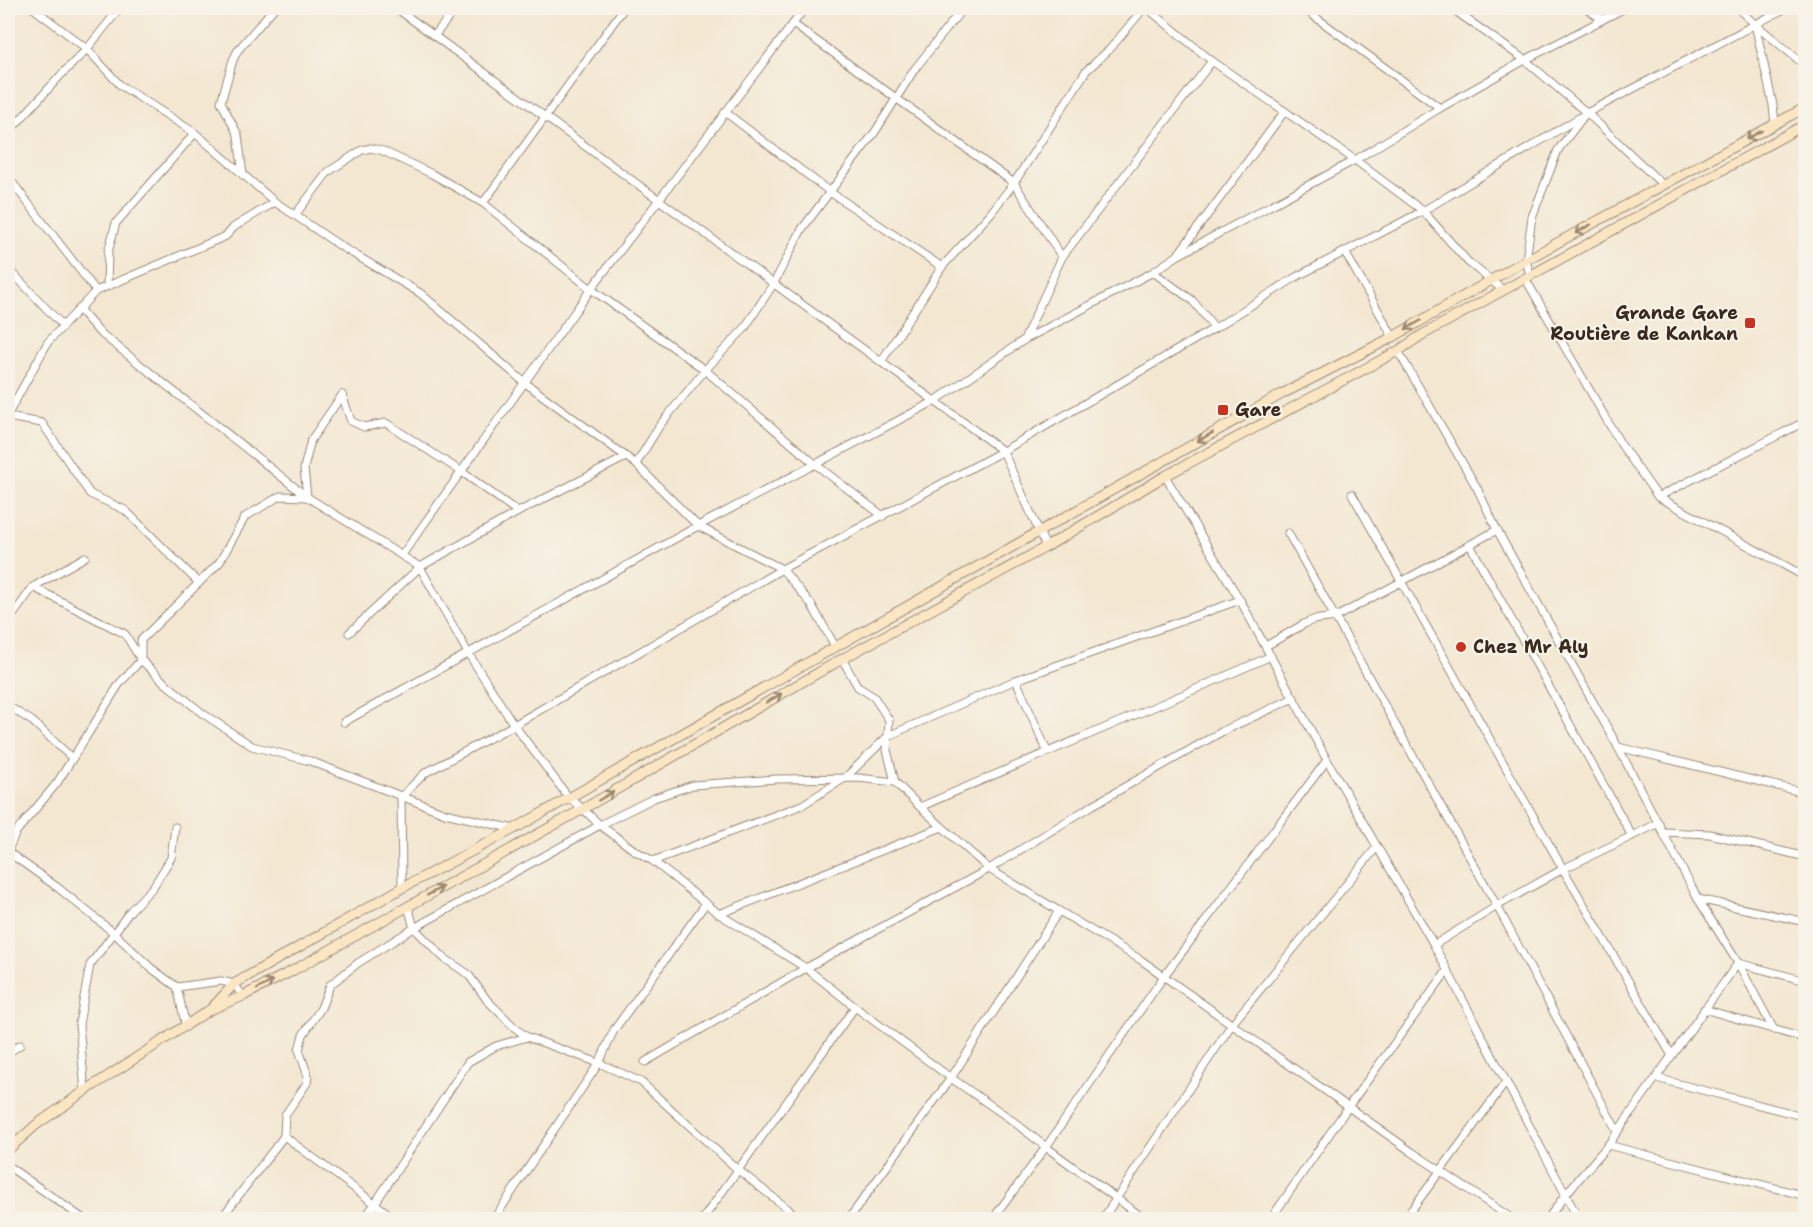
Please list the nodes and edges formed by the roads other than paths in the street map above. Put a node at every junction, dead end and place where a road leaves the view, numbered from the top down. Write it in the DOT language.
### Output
graph roads {
  1 [pos="33,8"];
  2 [pos="120,8"];
  3 [pos="274,8"];
  4 [pos="396,8"];
  5 [pos="456,8"];
  6 [pos="624,8"];
  7 [pos="805,8"];
  8 [pos="950,8"];
  9 [pos="1145,8"];
  10 [pos="1303,8"];
  11 [pos="1451,8"];
  12 [pos="1586,8"];
  13 [pos="1625,8"];
  14 [pos="1737,8"];
  15 [pos="1786,8"];
  16 [pos="961,10"];
  17 [pos="1602,19"];
  18 [pos="793,24"];
  19 [pos="1755,24"];
  20 [pos="435,35"];
  21 [pos="87,49"];
  22 [pos="1525,60"];
  23 [pos="1212,61"];
  24 [pos="1806,66"];
  25 [pos="896,98"];
  26 [pos="1806,107"];
  27 [pos="1440,108"];
  28 [pos="1285,111"];
  29 [pos="725,112"];
  30 [pos="1587,113"];
  31 [pos="544,116"];
  32 [pos="1775,124"];
  33 [pos="1806,124"];
  34 [pos="8,133"];
  35 [pos="195,134"];
  36 [pos="1355,160"];
  37 [pos="243,175"];
  38 [pos="8,177"];
  39 [pos="1014,183"];
  40 [pos="1663,185"];
  41 [pos="830,192"];
  42 [pos="658,200"];
  43 [pos="275,202"];
  44 [pos="483,203"];
  45 [pos="1423,211"];
  46 [pos="295,215"];
  47 [pos="1345,252"];
  48 [pos="1177,256"];
  49 [pos="1062,257"];
  50 [pos="1526,260"];
  51 [pos="942,267"];
  52 [pos="8,268"];
  53 [pos="1153,272"];
  54 [pos="1528,277"];
  55 [pos="1491,279"];
  56 [pos="774,283"];
  57 [pos="107,286"];
  58 [pos="591,289"];
  59 [pos="96,291"];
  60 [pos="1503,291"];
  61 [pos="79,309"];
  62 [pos="63,326"];
  63 [pos="1215,327"];
  64 [pos="1393,337"];
  65 [pos="1024,340"];
  66 [pos="1398,351"];
  67 [pos="881,362"];
  68 [pos="705,370"];
  69 [pos="524,382"];
  70 [pos="936,401"];
  71 [pos="8,416"];
  72 [pos="1806,421"];
  73 [pos="1003,451"];
  74 [pos="626,457"];
  75 [pos="636,464"];
  76 [pos="816,464"];
  77 [pos="1157,464"];
  78 [pos="462,472"];
  79 [pos="1165,476"];
  80 [pos="1353,494"];
  81 [pos="307,497"];
  82 [pos="1658,497"];
  83 [pos="518,512"];
  84 [pos="883,516"];
  85 [pos="698,526"];
  86 [pos="1497,530"];
  87 [pos="1039,533"];
  88 [pos="1288,533"];
  89 [pos="1470,545"];
  90 [pos="1046,547"];
  91 [pos="402,555"];
  92 [pos="85,557"];
  93 [pos="420,567"];
  94 [pos="782,569"];
  95 [pos="1806,577"];
  96 [pos="1402,580"];
  97 [pos="199,584"];
  98 [pos="33,587"];
  99 [pos="1240,600"];
  100 [pos="1335,617"];
  101 [pos="8,622"];
  102 [pos="349,633"];
  103 [pos="835,646"];
  104 [pos="1266,646"];
  105 [pos="468,653"];
  106 [pos="1271,656"];
  107 [pos="842,659"];
  108 [pos="141,660"];
  109 [pos="1016,680"];
  110 [pos="1294,698"];
  111 [pos="8,706"];
  112 [pos="344,722"];
  113 [pos="514,725"];
  114 [pos="888,736"];
  115 [pos="1618,747"];
  116 [pos="1047,751"];
  117 [pos="72,758"];
  118 [pos="1326,760"];
  119 [pos="845,778"];
  120 [pos="895,783"];
  121 [pos="1806,793"];
  122 [pos="401,797"];
  123 [pos="568,798"];
  124 [pos="920,807"];
  125 [pos="583,809"];
  126 [pos="1659,823"];
  127 [pos="600,825"];
  128 [pos="175,826"];
  129 [pos="942,827"];
  130 [pos="514,829"];
  131 [pos="1664,832"];
  132 [pos="1632,836"];
  133 [pos="1376,848"];
  134 [pos="8,851"];
  135 [pos="1806,857"];
  136 [pos="654,861"];
  137 [pos="989,869"];
  138 [pos="1563,869"];
  139 [pos="402,888"];
  140 [pos="1698,899"];
  141 [pos="706,903"];
  142 [pos="408,906"];
  143 [pos="1497,906"];
  144 [pos="1059,911"];
  145 [pos="719,914"];
  146 [pos="1806,922"];
  147 [pos="414,928"];
  148 [pos="114,933"];
  149 [pos="1434,945"];
  150 [pos="1738,963"];
  151 [pos="806,968"];
  152 [pos="1447,971"];
  153 [pos="1164,976"];
  154 [pos="1806,981"];
  155 [pos="234,984"];
  156 [pos="177,987"];
  157 [pos="243,996"];
  158 [pos="855,1007"];
  159 [pos="211,1009"];
  160 [pos="1704,1009"];
  161 [pos="1232,1024"];
  162 [pos="186,1027"];
  163 [pos="1774,1030"];
  164 [pos="527,1037"];
  165 [pos="1806,1039"];
  166 [pos="20,1045"];
  167 [pos="8,1053"];
  168 [pos="1671,1054"];
  169 [pos="645,1062"];
  170 [pos="599,1063"];
  171 [pos="951,1078"];
  172 [pos="1656,1078"];
  173 [pos="1506,1083"];
  174 [pos="85,1091"];
  175 [pos="1348,1107"];
  176 [pos="1806,1117"];
  177 [pos="1617,1131"];
  178 [pos="284,1136"];
  179 [pos="1608,1145"];
  180 [pos="1046,1147"];
  181 [pos="8,1150"];
  182 [pos="8,1166"];
  183 [pos="737,1169"];
  184 [pos="1440,1170"];
  185 [pos="1565,1195"];
  186 [pos="1806,1196"];
  187 [pos="1117,1199"];
  188 [pos="374,1204"];
  189 [pos="1578,1218"];
  190 [pos="85,1220"];
  191 [pos="220,1220"];
  192 [pos="364,1220"];
  193 [pos="397,1220"];
  194 [pos="492,1220"];
  195 [pos="702,1220"];
  196 [pos="802,1220"];
  197 [pos="848,1220"];
  198 [pos="992,1220"];
  199 [pos="1102,1220"];
  200 [pos="1146,1220"];
  201 [pos="1270,1220"];
  202 [pos="1404,1220"];
  203 [pos="1514,1220"];
  204 [pos="1547,1220"];
  205 [pos="1588,1220"];
  1 -- 21 [label="street"];
  2 -- 21 [label="street"];
  3 -- 37 [label="street"];
  4 -- 20 [label="street"];
  5 -- 20 [label="street"];
  6 -- 31 [label="street"];
  7 -- 18 [label="street"];
  8 -- 16 [label="street"];
  9 -- 23 [label="street"];
  9 -- 39 [label="street"];
  10 -- 27 [label="street"];
  11 -- 22 [label="street"];
  12 -- 17 [label="street"];
  13 -- 17 [label="street"];
  14 -- 19 [label="street"];
  15 -- 19 [label="street"];
  16 -- 25 [label="street"];
  17 -- 22 [label="street"];
  18 -- 25 [label="street"];
  18 -- 29 [label="street"];
  19 -- 24 [label="street"];
  19 -- 30 [label="street"];
  19 -- 32 [label="street"];
  20 -- 31 [label="street"];
  21 -- 34 [label="street"];
  21 -- 35 [label="street"];
  22 -- 27 [label="street"];
  22 -- 30 [label="street"];
  23 -- 28 [label="street"];
  23 -- 49 [label="street"];
  25 -- 39 [label="street"];
  25 -- 41 [label="street"];
  26 -- 32 [label="main road"];
  27 -- 36 [label="street"];
  28 -- 36 [label="street"];
  28 -- 48 [label="street"];
  29 -- 41 [label="street"];
  29 -- 42 [label="street"];
  30 -- 40 [label="street"];
  30 -- 45 [label="street"];
  30 -- 50 [label="street"];
  31 -- 42 [label="street"];
  31 -- 44 [label="street"];
  32 -- 40 [label="main road, one-way"];
  33 -- 54 [label="main road"];
  35 -- 37 [label="street"];
  35 -- 57 [label="street"];
  36 -- 45 [label="street"];
  36 -- 48 [label="street"];
  37 -- 43 [label="street"];
  38 -- 59 [label="street"];
  39 -- 49 [label="street"];
  39 -- 51 [label="street"];
  40 -- 50 [label="main road, one-way"];
  41 -- 51 [label="street"];
  41 -- 56 [label="street"];
  42 -- 56 [label="street"];
  42 -- 58 [label="street"];
  43 -- 46 [label="street"];
  43 -- 57 [label="street"];
  44 -- 46 [label="street"];
  44 -- 58 [label="street"];
  45 -- 47 [label="street"];
  45 -- 55 [label="street"];
  46 -- 69 [label="street"];
  47 -- 63 [label="street"];
  47 -- 64 [label="street"];
  48 -- 53 [label="street"];
  49 -- 65 [label="street"];
  50 -- 54 [label="street"];
  50 -- 55 [label="main road"];
  51 -- 67 [label="street"];
  52 -- 62 [label="street"];
  53 -- 63 [label="street"];
  53 -- 65 [label="street"];
  54 -- 60 [label="main road"];
  54 -- 82 [label="street"];
  55 -- 60 [label="street"];
  55 -- 64 [label="main road, one-way"];
  56 -- 67 [label="street"];
  56 -- 68 [label="street"];
  57 -- 59 [label="street"];
  58 -- 68 [label="street"];
  58 -- 69 [label="street"];
  59 -- 61 [label="street"];
  60 -- 66 [label="main road"];
  61 -- 62 [label="street"];
  61 -- 81 [label="street"];
  62 -- 71 [label="street"];
  63 -- 73 [label="street"];
  64 -- 77 [label="main road, one-way"];
  65 -- 70 [label="street"];
  66 -- 79 [label="main road"];
  66 -- 86 [label="street"];
  67 -- 70 [label="street"];
  68 -- 75 [label="street"];
  68 -- 76 [label="street"];
  69 -- 74 [label="street"];
  69 -- 78 [label="street"];
  70 -- 73 [label="street"];
  70 -- 76 [label="street"];
  71 -- 97 [label="street"];
  72 -- 82 [label="street"];
  73 -- 84 [label="street"];
  73 -- 87 [label="street"];
  74 -- 75 [label="street"];
  74 -- 83 [label="street"];
  75 -- 85 [label="street"];
  76 -- 84 [label="street"];
  76 -- 85 [label="street"];
  77 -- 79 [label="main road"];
  77 -- 87 [label="main road"];
  78 -- 81 [label="street"];
  78 -- 83 [label="street"];
  78 -- 91 [label="street"];
  79 -- 90 [label="main road"];
  79 -- 99 [label="street"];
  80 -- 96 [label="street"];
  81 -- 91 [label="street"];
  81 -- 97 [label="street"];
  82 -- 95 [label="street"];
  83 -- 93 [label="street"];
  84 -- 94 [label="street"];
  85 -- 94 [label="street"];
  85 -- 105 [label="street"];
  86 -- 89 [label="street"];
  86 -- 115 [label="street"];
  87 -- 90 [label="street"];
  87 -- 103 [label="main road"];
  88 -- 100 [label="street"];
  89 -- 96 [label="street"];
  89 -- 132 [label="street"];
  90 -- 107 [label="main road"];
  91 -- 93 [label="street"];
  92 -- 98 [label="street"];
  93 -- 102 [label="street"];
  93 -- 105 [label="street"];
  94 -- 103 [label="street"];
  94 -- 113 [label="street"];
  96 -- 100 [label="street"];
  96 -- 138 [label="street"];
  97 -- 108 [label="street"];
  98 -- 101 [label="street"];
  98 -- 108 [label="street"];
  99 -- 104 [label="street"];
  99 -- 109 [label="street"];
  100 -- 104 [label="street"];
  100 -- 143 [label="street"];
  103 -- 123 [label="main road"];
  104 -- 106 [label="street"];
  105 -- 112 [label="street"];
  105 -- 113 [label="street"];
  106 -- 110 [label="street"];
  106 -- 116 [label="street"];
  107 -- 114 [label="street"];
  125 -- 107 [label="main road, one-way"];
  108 -- 117 [label="street"];
  108 -- 122 [label="street"];
  109 -- 114 [label="street"];
  109 -- 116 [label="street"];
  110 -- 118 [label="street"];
  110 -- 137 [label="street"];
  111 -- 117 [label="street"];
  113 -- 122 [label="street"];
  113 -- 123 [label="street"];
  114 -- 119 [label="street"];
  114 -- 120 [label="street"];
  115 -- 121 [label="street"];
  115 -- 126 [label="street"];
  116 -- 124 [label="street"];
  117 -- 134 [label="street"];
  118 -- 133 [label="street"];
  118 -- 153 [label="street"];
  119 -- 120 [label="street"];
  119 -- 127 [label="street"];
  119 -- 136 [label="street"];
  120 -- 124 [label="street"];
  122 -- 130 [label="street"];
  122 -- 139 [label="street"];
  123 -- 125 [label="street"];
  123 -- 130 [label="main road"];
  124 -- 129 [label="street"];
  125 -- 127 [label="street"];
  142 -- 125 [label="main road, one-way"];
  126 -- 131 [label="street"];
  126 -- 132 [label="street"];
  127 -- 136 [label="street"];
  127 -- 147 [label="street"];
  128 -- 148 [label="street"];
  129 -- 137 [label="street"];
  129 -- 145 [label="street"];
  130 -- 139 [label="main road"];
  131 -- 135 [label="street"];
  131 -- 140 [label="street"];
  132 -- 138 [label="street"];
  133 -- 149 [label="street"];
  133 -- 161 [label="street"];
  134 -- 148 [label="street"];
  136 -- 141 [label="street"];
  137 -- 144 [label="street"];
  137 -- 151 [label="street"];
  138 -- 143 [label="street"];
  138 -- 168 [label="street"];
  139 -- 155 [label="main road"];
  140 -- 146 [label="street"];
  140 -- 150 [label="street"];
  141 -- 145 [label="street"];
  141 -- 170 [label="street"];
  142 -- 147 [label="street"];
  157 -- 142 [label="main road, one-way"];
  143 -- 149 [label="street"];
  143 -- 177 [label="street"];
  144 -- 153 [label="street"];
  144 -- 171 [label="street"];
  145 -- 151 [label="street"];
  147 -- 164 [label="street"];
  147 -- 178 [label="street"];
  148 -- 156 [label="street"];
  148 -- 174 [label="street"];
  149 -- 152 [label="street"];
  150 -- 154 [label="street"];
  150 -- 160 [label="street"];
  150 -- 163 [label="street"];
  151 -- 158 [label="street"];
  151 -- 169 [label="street"];
  152 -- 173 [label="street"];
  152 -- 175 [label="street"];
  153 -- 161 [label="street"];
  153 -- 180 [label="street"];
  155 -- 156 [label="street"];
  155 -- 157 [label="street"];
  155 -- 159 [label="main road"];
  156 -- 162 [label="street"];
  157 -- 159 [label="main road"];
  158 -- 171 [label="street"];
  158 -- 183 [label="street"];
  159 -- 162 [label="main road"];
  160 -- 163 [label="street"];
  160 -- 168 [label="street"];
  161 -- 175 [label="street"];
  161 -- 187 [label="street"];
  162 -- 174 [label="main road"];
  163 -- 165 [label="street"];
  164 -- 170 [label="street"];
  164 -- 188 [label="street"];
  166 -- 167 [label="street"];
  168 -- 172 [label="street"];
  170 -- 183 [label="street"];
  170 -- 194 [label="street"];
  171 -- 180 [label="street"];
  171 -- 197 [label="street"];
  172 -- 176 [label="street"];
  172 -- 177 [label="street"];
  173 -- 184 [label="street"];
  173 -- 185 [label="street"];
  174 -- 181 [label="main road"];
  175 -- 184 [label="street"];
  175 -- 201 [label="street"];
  177 -- 179 [label="street"];
  178 -- 188 [label="street"];
  178 -- 191 [label="street"];
  179 -- 185 [label="street"];
  179 -- 186 [label="street"];
  180 -- 187 [label="street"];
  180 -- 198 [label="street"];
  182 -- 190 [label="street"];
  183 -- 195 [label="street"];
  183 -- 196 [label="street"];
  184 -- 202 [label="street"];
  184 -- 203 [label="street"];
  185 -- 189 [label="street"];
  185 -- 204 [label="street"];
  187 -- 199 [label="street"];
  187 -- 200 [label="street"];
  188 -- 192 [label="street"];
  188 -- 193 [label="street"];
  189 -- 205 [label="street"];
}
